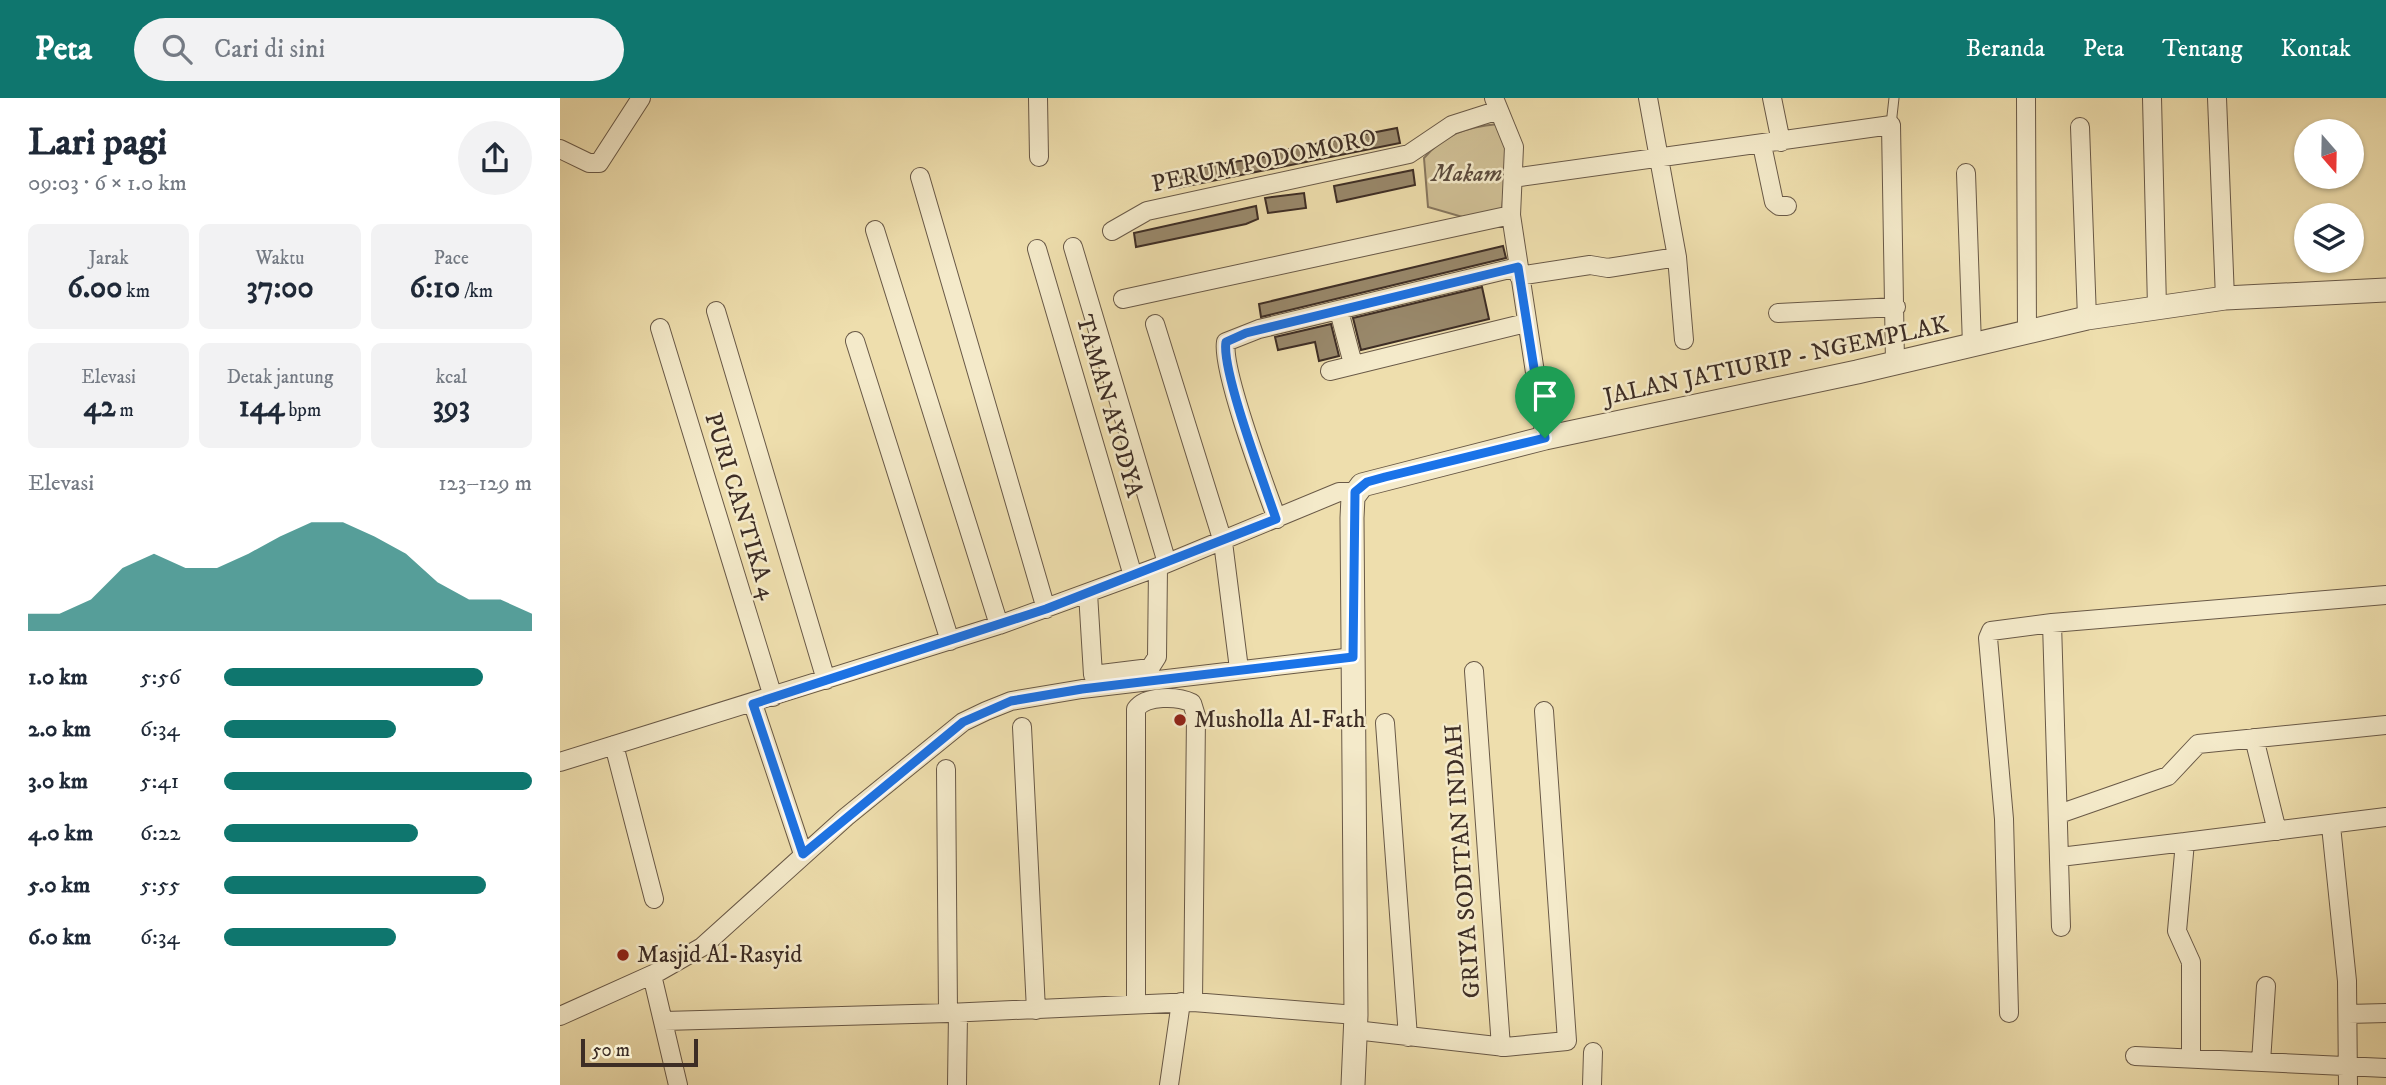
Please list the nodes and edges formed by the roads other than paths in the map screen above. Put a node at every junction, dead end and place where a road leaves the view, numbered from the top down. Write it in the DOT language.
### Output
graph roads {
  1 [pos="641,98"];
  2 [pos="1038,98"];
  3 [pos="1648,98"];
  4 [pos="1772,98"];
  5 [pos="1894,98"];
  6 [pos="2026,98"];
  7 [pos="2152,98"];
  8 [pos="2217,98"];
  9 [pos="1497,104"];
  10 [pos="1891,125"];
  11 [pos="2080,127"];
  12 [pos="1781,142"];
  13 [pos="1762,145"];
  14 [pos="560,149"];
  15 [pos="1039,157"];
  16 [pos="1660,158"];
  17 [pos="1966,173"];
  18 [pos="920,177"];
  19 [pos="1513,178"];
  20 [pos="1787,206"];
  21 [pos="1511,215"];
  22 [pos="875,230"];
  23 [pos="1112,231"];
  24 [pos="1073,247"];
  25 [pos="1037,249"];
  26 [pos="1676,257"];
  27 [pos="1518,271"];
  28 [pos="2386,290"];
  29 [pos="2225,298"];
  30 [pos="1124,299"];
  31 [pos="1896,307"];
  32 [pos="2157,307"];
  33 [pos="716,311"];
  34 [pos="1339,311"];
  35 [pos="1778,313"];
  36 [pos="2087,318"];
  37 [pos="1526,323"];
  38 [pos="1155,324"];
  39 [pos="660,328"];
  40 [pos="2027,332"];
  41 [pos="1684,340"];
  42 [pos="855,341"];
  43 [pos="1972,345"];
  44 [pos="1895,363"];
  45 [pos="1353,365"];
  46 [pos="1330,371"];
  47 [pos="1545,438"];
  48 [pos="1355,492"];
  49 [pos="1276,519"];
  50 [pos="1223,541"];
  51 [pos="1163,565"];
  52 [pos="1133,576"];
  53 [pos="1088,593"];
  54 [pos="2386,594"];
  55 [pos="1046,609"];
  56 [pos="2052,623"];
  57 [pos="999,625"];
  58 [pos="950,641"];
  59 [pos="1354,668"];
  60 [pos="1238,669"];
  61 [pos="1474,671"];
  62 [pos="827,680"];
  63 [pos="772,697"];
  64 [pos="753,704"];
  65 [pos="1544,711"];
  66 [pos="1385,723"];
  67 [pos="2386,725"];
  68 [pos="1023,727"];
  69 [pos="2254,738"];
  70 [pos="614,745"];
  71 [pos="560,762"];
  72 [pos="946,769"];
  73 [pos="2059,814"];
  74 [pos="2386,817"];
  75 [pos="2331,826"];
  76 [pos="2277,831"];
  77 [pos="2185,842"];
  78 [pos="803,854"];
  79 [pos="2060,857"];
  80 [pos="653,899"];
  81 [pos="2061,927"];
  82 [pos="654,981"];
  83 [pos="2266,986"];
  84 [pos="1187,1002"];
  85 [pos="1136,1004"];
  86 [pos="1036,1010"];
  87 [pos="953,1013"];
  88 [pos="2009,1013"];
  89 [pos="2386,1013"];
  90 [pos="2348,1014"];
  91 [pos="560,1016"];
  92 [pos="664,1021"];
  93 [pos="1355,1022"];
  94 [pos="1408,1037"];
  95 [pos="1501,1047"];
  96 [pos="1593,1052"];
  97 [pos="2135,1056"];
  98 [pos="2191,1058"];
  99 [pos="2261,1062"];
  100 [pos="2386,1068"];
  101 [pos="2349,1076"];
  102 [pos="678,1085"];
  103 [pos="957,1085"];
  104 [pos="1169,1085"];
  105 [pos="1353,1085"];
  106 [pos="1591,1085"];
  1 -- 14 [label="street"];
  2 -- 15 [label="street"];
  3 -- 16 [label="street"];
  4 -- 12 [label="street"];
  5 -- 10 [label="lane"];
  6 -- 40 [label="street"];
  7 -- 32 [label="street"];
  8 -- 29 [label="street"];
  9 -- 19 [label="street"];
  9 -- 23 [label="street, PERUM PODOMORO"];
  10 -- 12 [label="street"];
  10 -- 31 [label="street"];
  11 -- 36 [label="street"];
  12 -- 13 [label="street"];
  13 -- 16 [label="street"];
  13 -- 20 [label="street"];
  16 -- 19 [label="street"];
  16 -- 26 [label="street"];
  17 -- 43 [label="street"];
  18 -- 55 [label="street"];
  19 -- 21 [label="street"];
  21 -- 27 [label="street"];
  21 -- 30 [label="street"];
  22 -- 57 [label="street"];
  24 -- 51 [label="street"];
  25 -- 52 [label="street, TAMAN AYODYA"];
  26 -- 27 [label="street"];
  26 -- 41 [label="street"];
  27 -- 34 [label="street"];
  27 -- 37 [label="street"];
  28 -- 29 [label="street, JALAN JATIURIP - NGEMPLAK"];
  29 -- 32 [label="street, JALAN JATIURIP - NGEMPLAK"];
  31 -- 35 [label="street"];
  31 -- 44 [label="street"];
  32 -- 36 [label="street, JALAN JATIURIP - NGEMPLAK"];
  33 -- 62 [label="street"];
  34 -- 45 [label="street"];
  34 -- 49 [label="street"];
  36 -- 40 [label="street, JALAN JATIURIP - NGEMPLAK"];
  37 -- 45 [label="street"];
  37 -- 47 [label="street"];
  38 -- 50 [label="street"];
  39 -- 63 [label="street, PURI CANTIKA 4"];
  40 -- 43 [label="street, JALAN JATIURIP - NGEMPLAK"];
  42 -- 58 [label="street"];
  43 -- 44 [label="street, JALAN JATIURIP - NGEMPLAK"];
  44 -- 47 [label="street, JALAN JATIURIP - NGEMPLAK"];
  45 -- 46 [label="street"];
  47 -- 48 [label="street, JALAN JATIURIP - NGEMPLAK"];
  48 -- 49 [label="street"];
  48 -- 59 [label="street"];
  49 -- 50 [label="street"];
  50 -- 51 [label="street"];
  50 -- 60 [label="street"];
  51 -- 52 [label="street"];
  51 -- 53 [label="street"];
  52 -- 53 [label="street"];
  53 -- 55 [label="street"];
  54 -- 56 [label="street"];
  55 -- 57 [label="street"];
  56 -- 73 [label="street"];
  56 -- 88 [label="street"];
  57 -- 58 [label="street"];
  58 -- 62 [label="street"];
  59 -- 60 [label="street"];
  59 -- 93 [label="street"];
  60 -- 78 [label="street"];
  61 -- 95 [label="street, GRIYA SODITAN INDAH"];
  62 -- 63 [label="street"];
  63 -- 64 [label="street"];
  64 -- 70 [label="street"];
  64 -- 78 [label="street"];
  65 -- 95 [label="street"];
  66 -- 94 [label="street"];
  67 -- 69 [label="street"];
  68 -- 86 [label="street"];
  69 -- 73 [label="street"];
  69 -- 76 [label="street"];
  70 -- 71 [label="street"];
  70 -- 80 [label="street"];
  72 -- 87 [label="street"];
  73 -- 79 [label="street"];
  74 -- 75 [label="street"];
  75 -- 76 [label="street"];
  75 -- 90 [label="street"];
  76 -- 77 [label="street"];
  77 -- 79 [label="street"];
  77 -- 98 [label="street"];
  78 -- 82 [label="street"];
  79 -- 81 [label="street"];
  82 -- 91 [label="street"];
  82 -- 92 [label="street"];
  83 -- 99 [label="street"];
  84 -- 85 [label="street"];
  84 -- 85 [label="street"];
  84 -- 93 [label="street"];
  84 -- 104 [label="street"];
  85 -- 86 [label="street"];
  86 -- 87 [label="street"];
  87 -- 92 [label="street"];
  87 -- 103 [label="street"];
  89 -- 90 [label="street"];
  90 -- 101 [label="street"];
  92 -- 102 [label="street"];
  93 -- 94 [label="street"];
  93 -- 105 [label="street"];
  94 -- 95 [label="street"];
  96 -- 106 [label="street"];
  97 -- 98 [label="street"];
  98 -- 99 [label="street"];
  99 -- 101 [label="street"];
  100 -- 101 [label="street"];
}
